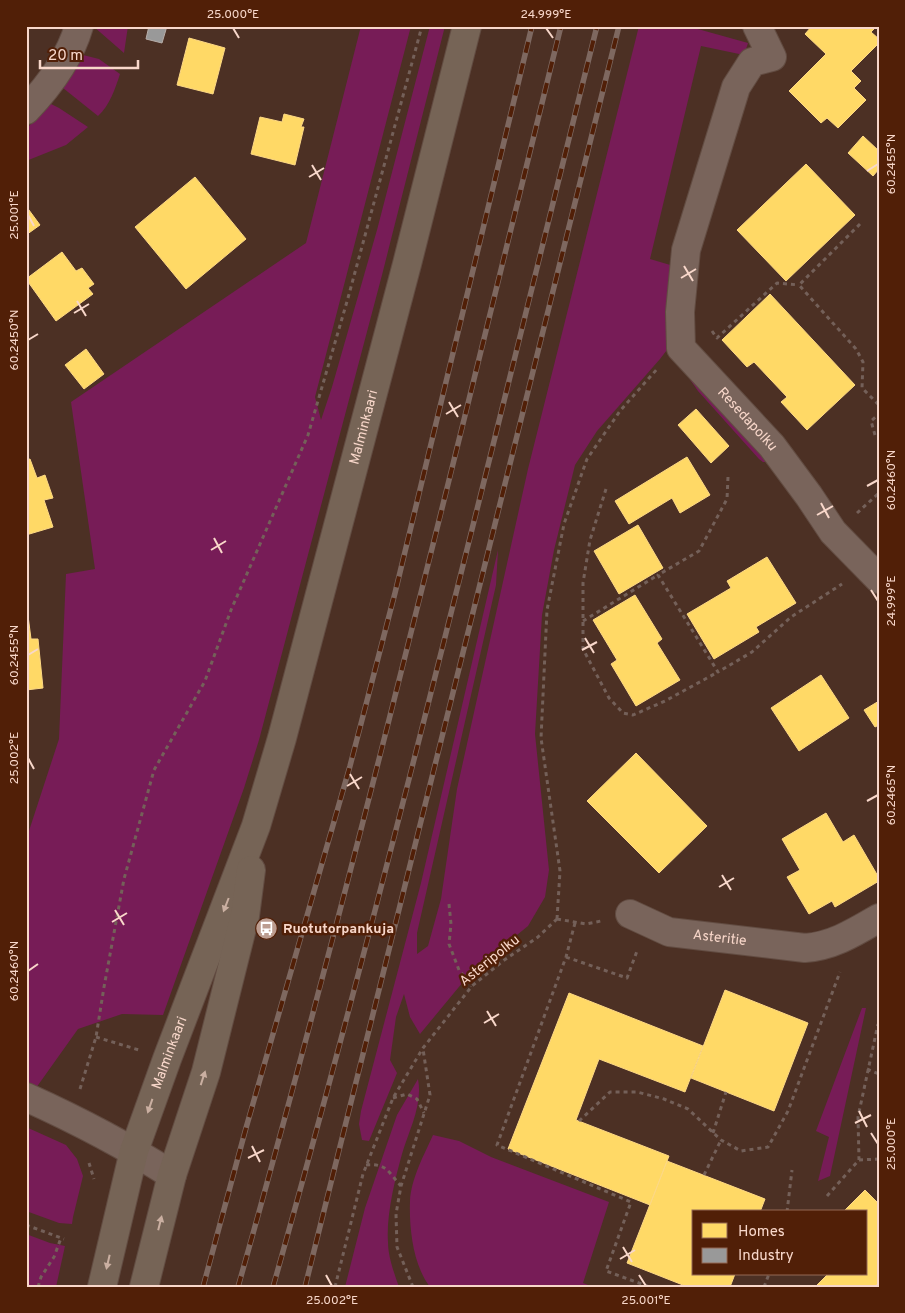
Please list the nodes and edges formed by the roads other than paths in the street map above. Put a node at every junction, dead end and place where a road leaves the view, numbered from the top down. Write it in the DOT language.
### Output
graph roads {
  1 [pos="79,26"];
  2 [pos="466,26"];
  3 [pos="757,26"];
  4 [pos="26,110"];
  5 [pos="879,579"];
  6 [pos="256,826"];
  7 [pos="630,914"];
  8 [pos="879,918"];
  9 [pos="26,1097"];
  10 [pos="134,1151"];
  11 [pos="172,1175"];
  12 [pos="102,1287"];
  13 [pos="144,1287"];
  1 -- 4 [label="street"];
  2 -- 6 [label="main road, Malminkaari"];
  3 -- 5 [label="street, Resedapolku"];
  6 -- 10 [label="main road, Malminkaari, one-way"];
  11 -- 6 [label="main road, Malminkaari, one-way"];
  7 -- 8 [label="street, Asteritie"];
  9 -- 10 [label="street"];
  10 -- 11 [label="street"];
  10 -- 12 [label="main road, Malminkaari, one-way"];
  13 -- 11 [label="main road, Malminkaari, one-way"];
}
